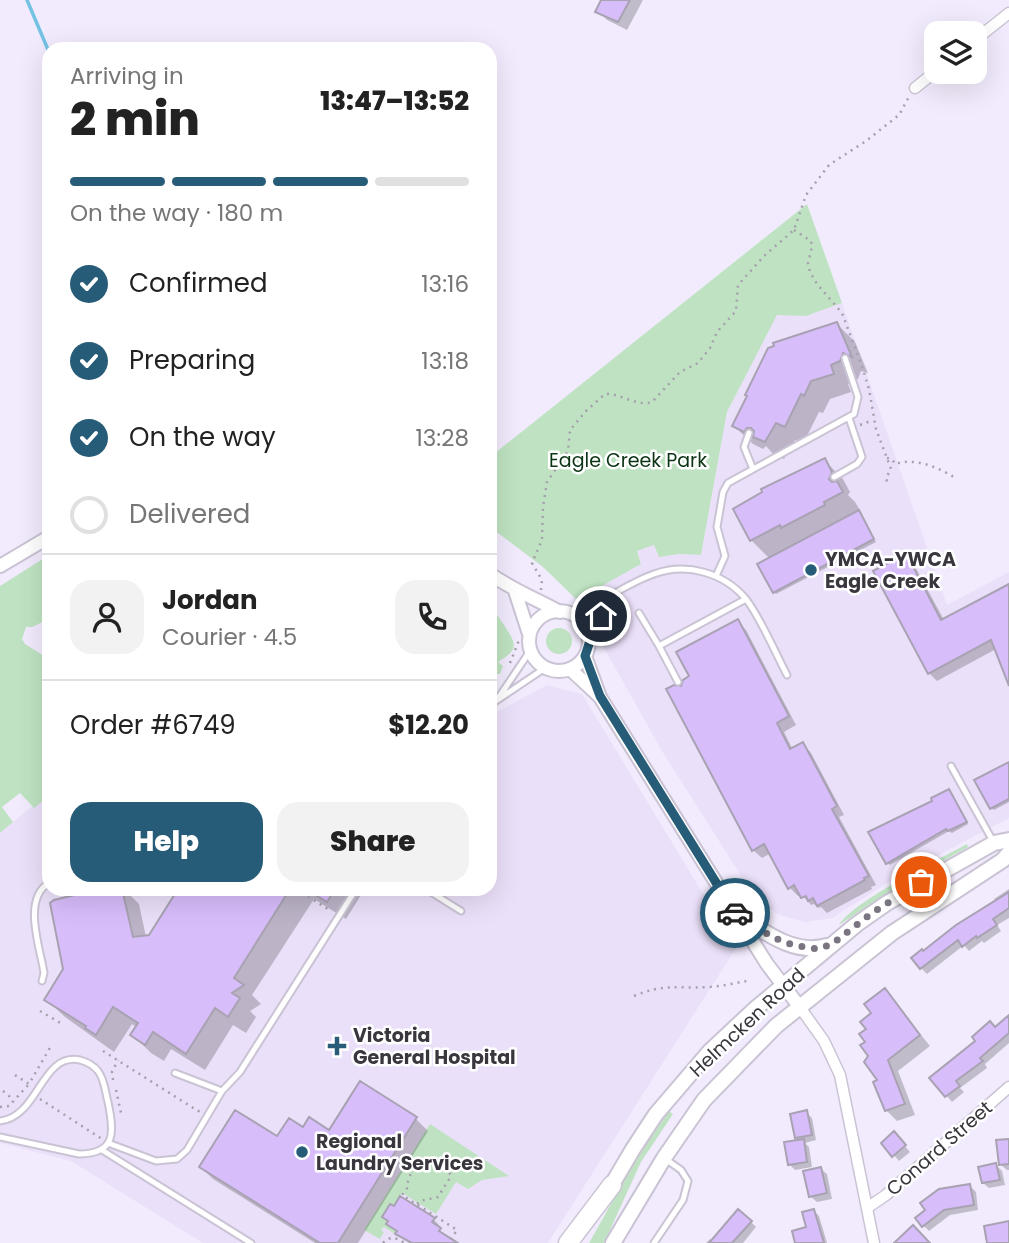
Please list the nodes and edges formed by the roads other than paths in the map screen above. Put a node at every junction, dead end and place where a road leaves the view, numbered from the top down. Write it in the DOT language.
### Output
graph roads {
  1 [pos="1009,13"];
  2 [pos="987,30"];
  3 [pos="924,81"];
  4 [pos="915,88"];
  5 [pos="845,358"];
  6 [pos="849,418"];
  7 [pos="749,433"];
  8 [pos="753,469"];
  9 [pos="834,477"];
  10 [pos="42,541"];
  11 [pos="0,566"];
  12 [pos="716,576"];
  13 [pos="497,579"];
  14 [pos="515,591"];
  15 [pos="620,592"];
  16 [pos="746,599"];
  17 [pos="566,613"];
  18 [pos="639,613"];
  19 [pos="525,635"];
  20 [pos="659,646"];
  21 [pos="587,649"];
  22 [pos="530,651"];
  23 [pos="545,668"];
  24 [pos="570,669"];
  25 [pos="787,675"];
  26 [pos="678,682"];
  27 [pos="600,696"];
  28 [pos="497,699"];
  29 [pos="951,766"];
  30 [pos="1009,840"];
  31 [pos="994,843"];
  32 [pos="1009,853"];
  33 [pos="42,889"];
  34 [pos="353,896"];
  35 [pos="436,896"];
  36 [pos="461,911"];
  37 [pos="735,913"];
  38 [pos="832,944"];
  39 [pos="320,947"];
  40 [pos="326,951"];
  41 [pos="300,978"];
  42 [pos="42,981"];
  43 [pos="306,983"];
  44 [pos="783,985"];
  45 [pos="799,1006"];
  46 [pos="175,1073"];
  47 [pos="1009,1087"];
  48 [pos="222,1091"];
  49 [pos="0,1121"];
  50 [pos="0,1138"];
  51 [pos="108,1143"];
  52 [pos="102,1150"];
  53 [pos="664,1158"];
  54 [pos="612,1185"];
  55 [pos="867,1208"];
  56 [pos="251,1243"];
  57 [pos="568,1243"];
  58 [pos="579,1243"];
  59 [pos="613,1243"];
  60 [pos="654,1243"];
  61 [pos="874,1243"];
  1 -- 2 [label="street"];
  3 -- 4 [label="street"];
  5 -- 6 [label="lane"];
  6 -- 8 [label="lane"];
  6 -- 9 [label="lane"];
  7 -- 8 [label="lane"];
  8 -- 12 [label="lane"];
  10 -- 11 [label="street"];
  12 -- 15 [label="lane"];
  12 -- 16 [label="lane"];
  13 -- 14 [label="street"];
  14 -- 17 [label="street"];
  14 -- 19 [label="street"];
  15 -- 17 [label="lane"];
  15 -- 21 [label="lane"];
  16 -- 20 [label="lane"];
  16 -- 25 [label="lane"];
  17 -- 19 [label="street"];
  17 -- 21 [label="street"];
  18 -- 20 [label="lane"];
  19 -- 22 [label="street"];
  20 -- 26 [label="lane"];
  21 -- 24 [label="street"];
  21 -- 27 [label="street"];
  22 -- 23 [label="street"];
  22 -- 28 [label="lane"];
  23 -- 24 [label="street"];
  23 -- 28 [label="lane"];
  24 -- 27 [label="street"];
  27 -- 37 [label="street"];
  29 -- 31 [label="lane"];
  30 -- 31 [label="main road, Helmcken Road"];
  31 -- 38 [label="main road, Helmcken Road"];
  32 -- 45 [label="main road, Helmcken Road"];
  33 -- 42 [label="lane"];
  34 -- 39 [label="lane"];
  35 -- 36 [label="lane"];
  37 -- 38 [label="main road"];
  37 -- 44 [label="street"];
  38 -- 44 [label="main road, Helmcken Road"];
  39 -- 40 [label="lane"];
  39 -- 41 [label="lane"];
  41 -- 43 [label="lane"];
  41 -- 48 [label="lane"];
  44 -- 45 [label="street"];
  44 -- 54 [label="main road, Helmcken Road"];
  45 -- 53 [label="main road, Helmcken Road"];
  45 -- 55 [label="street"];
  46 -- 48 [label="lane"];
  47 -- 55 [label="street, Conard Street"];
  48 -- 51 [label="lane"];
  49 -- 51 [label="lane"];
  50 -- 52 [label="lane"];
  51 -- 52 [label="lane"];
  52 -- 56 [label="lane"];
  53 -- 59 [label="main road, Helmcken Road"];
  53 -- 60 [label="lane"];
  54 -- 57 [label="highway"];
  54 -- 58 [label="main road, Helmcken Road"];
  55 -- 61 [label="street"];
}
